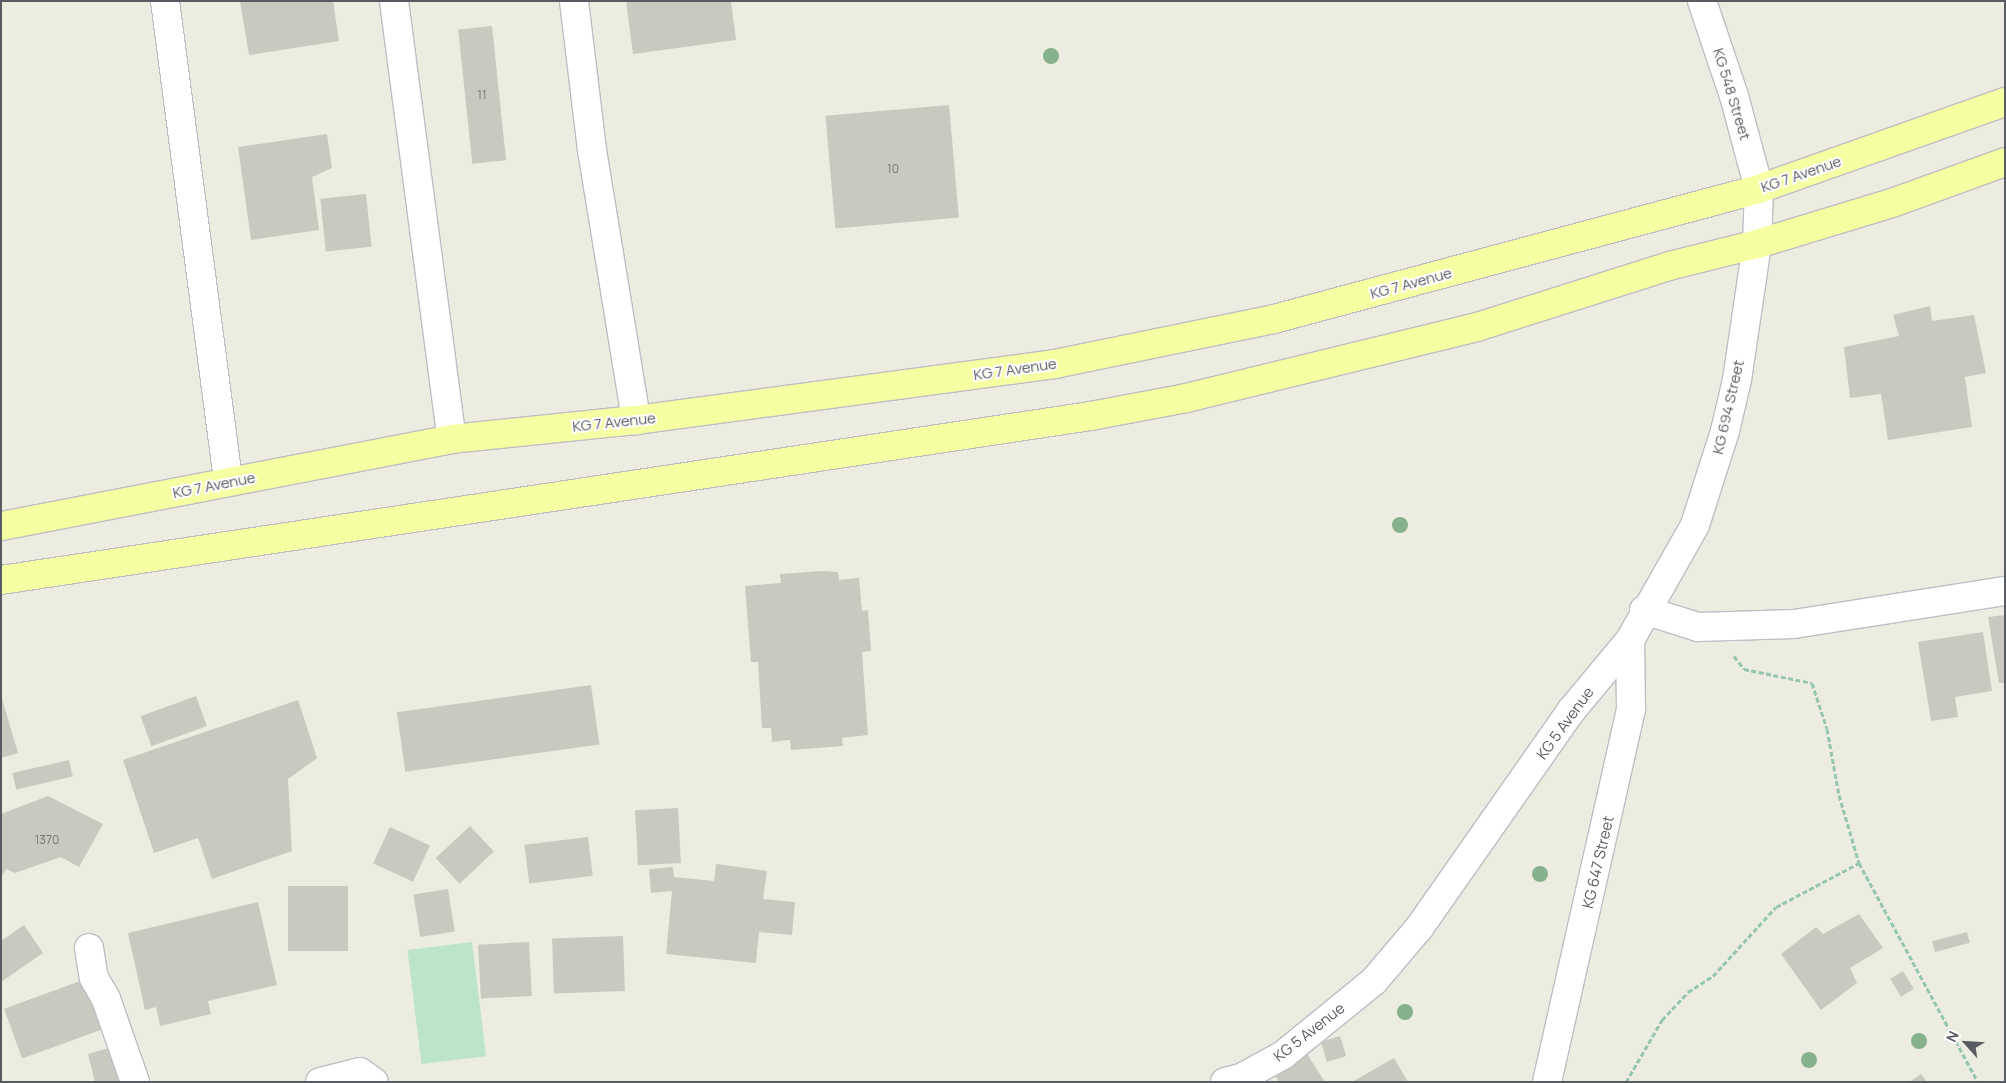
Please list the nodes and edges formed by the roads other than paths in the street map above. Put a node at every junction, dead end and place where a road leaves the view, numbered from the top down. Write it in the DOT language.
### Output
graph roads {
  1 [pos="165,1"];
  2 [pos="394,1"];
  3 [pos="574,1"];
  4 [pos="1702,1"];
  5 [pos="2005,102"];
  6 [pos="2005,162"];
  7 [pos="1759,189"];
  8 [pos="1757,244"];
  9 [pos="636,420"];
  10 [pos="452,439"];
  11 [pos="228,482"];
  12 [pos="1,526"];
  13 [pos="1,580"];
  14 [pos="2005,591"];
  15 [pos="1644,610"];
  16 [pos="1630,640"];
  17 [pos="89,948"];
  18 [pos="136,1082"];
  19 [pos="320,1082"];
  20 [pos="374,1082"];
  21 [pos="1225,1082"];
  22 [pos="1547,1082"];
  1 -- 11 [label="street"];
  2 -- 10 [label="street"];
  3 -- 9 [label="street"];
  4 -- 7 [label="street, KG 548 Street"];
  5 -- 7 [label="main road, KG 7 Avenue"];
  6 -- 8 [label="main road"];
  7 -- 8 [label="street, KG 694 Street"];
  7 -- 9 [label="main road, KG 7 Avenue"];
  8 -- 13 [label="main road"];
  8 -- 15 [label="street, KG 694 Street"];
  9 -- 10 [label="main road, KG 7 Avenue"];
  10 -- 11 [label="main road, KG 7 Avenue"];
  11 -- 12 [label="main road, KG 7 Avenue"];
  14 -- 15 [label="street"];
  15 -- 16 [label="street, KG 5 Avenue"];
  16 -- 21 [label="street, KG 5 Avenue"];
  16 -- 22 [label="street, KG 647 Street"];
  17 -- 18 [label="street"];
  19 -- 20 [label="street"];
}
